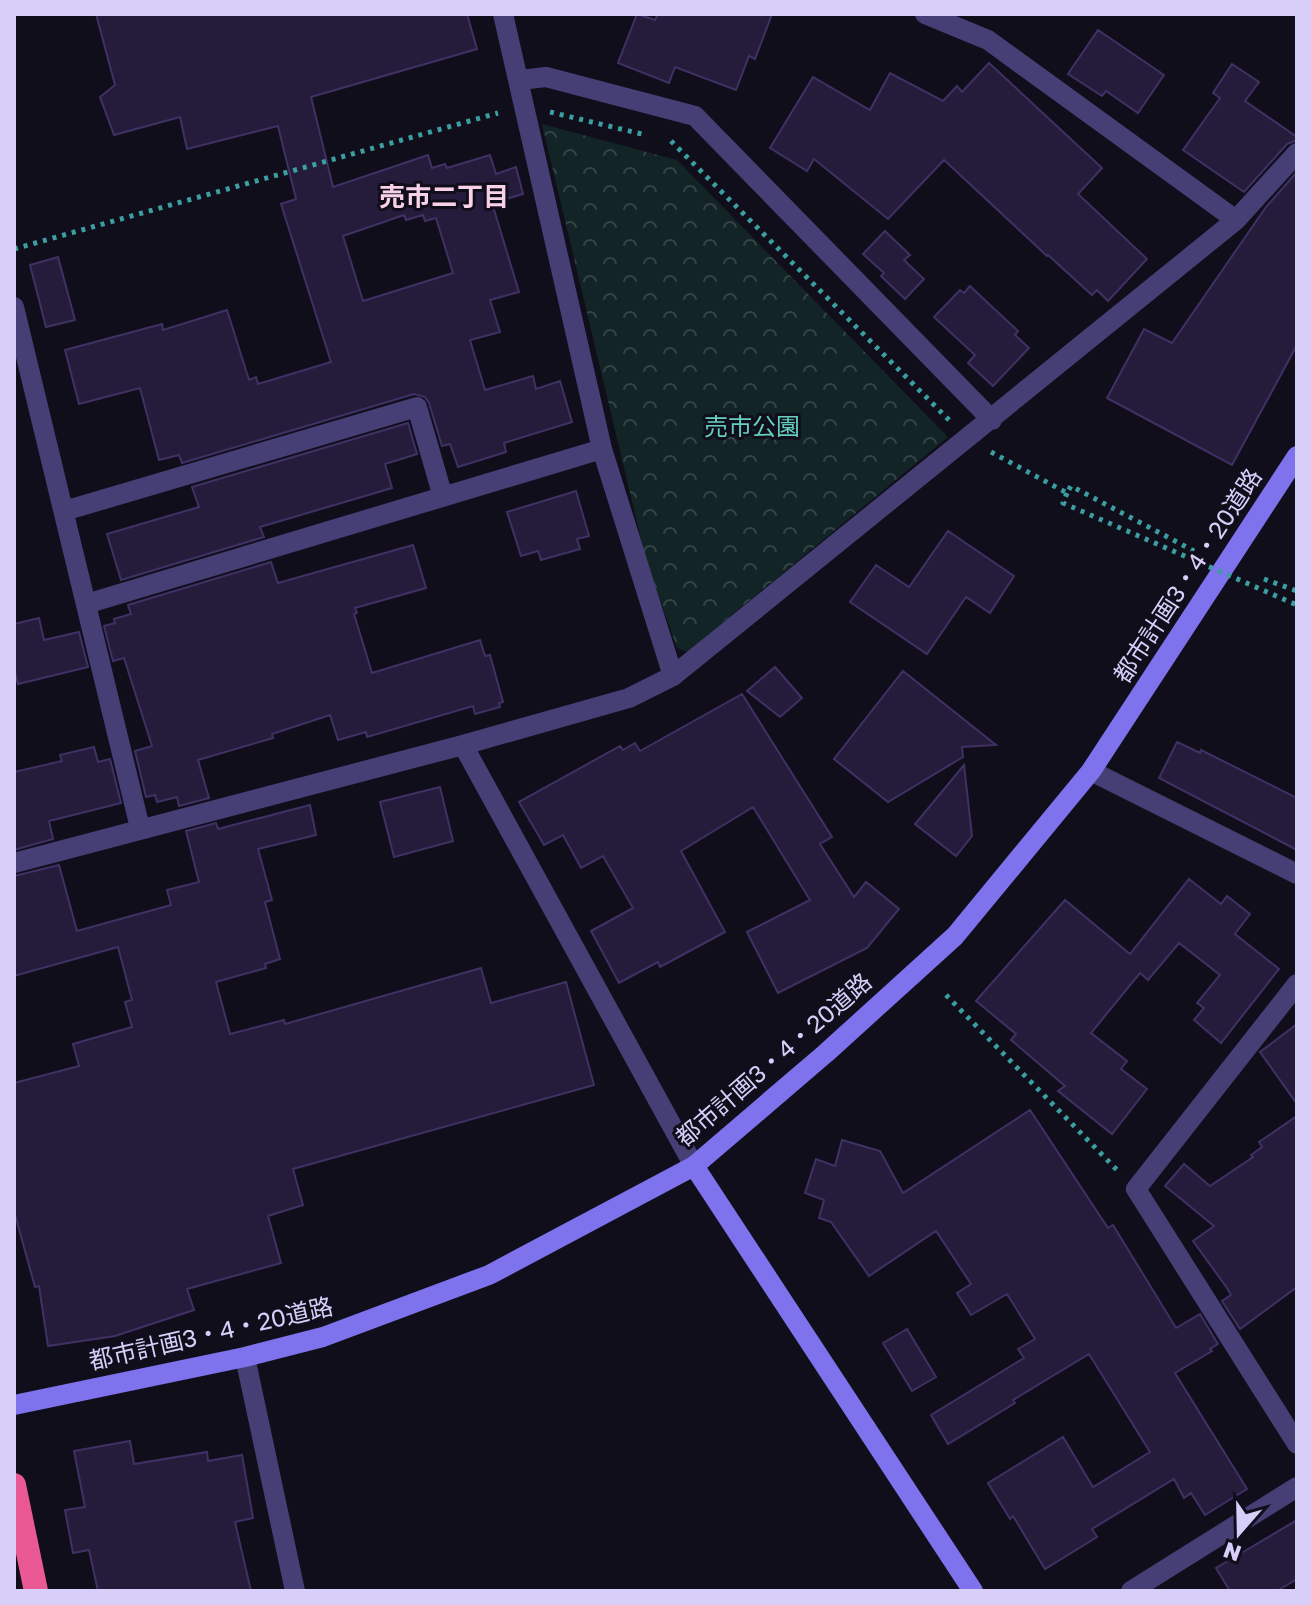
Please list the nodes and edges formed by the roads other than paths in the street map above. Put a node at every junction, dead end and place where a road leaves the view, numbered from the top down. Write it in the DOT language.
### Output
graph roads {
  1 [pos="503,14"];
  2 [pos="925,14"];
  3 [pos="520,80"];
  4 [pos="1297,153"];
  5 [pos="1236,220"];
  6 [pos="14,307"];
  7 [pos="992,420"];
  8 [pos="602,449"];
  9 [pos="1297,456"];
  10 [pos="443,497"];
  11 [pos="64,511"];
  12 [pos="86,604"];
  13 [pos="673,676"];
  14 [pos="463,745"];
  15 [pos="1091,771"];
  16 [pos="140,828"];
  17 [pos="14,863"];
  18 [pos="1297,874"];
  19 [pos="1297,984"];
  20 [pos="694,1166"];
  21 [pos="245,1357"];
  22 [pos="14,1405"];
  23 [pos="1297,1444"];
  24 [pos="14,1485"];
  25 [pos="1297,1487"];
  26 [pos="36,1591"];
  27 [pos="295,1591"];
  28 [pos="973,1591"];
  29 [pos="1131,1591"];
  1 -- 3 [label="street"];
  2 -- 5 [label="street"];
  3 -- 7 [label="street"];
  3 -- 8 [label="street"];
  4 -- 5 [label="street"];
  5 -- 7 [label="street"];
  6 -- 11 [label="street"];
  7 -- 13 [label="street"];
  8 -- 10 [label="street"];
  8 -- 13 [label="street"];
  9 -- 15 [label="street, 都市計画3・4・20道路"];
  10 -- 11 [label="street"];
  10 -- 12 [label="street"];
  11 -- 12 [label="street"];
  12 -- 16 [label="street"];
  13 -- 14 [label="street"];
  14 -- 16 [label="street"];
  14 -- 20 [label="street"];
  15 -- 18 [label="street"];
  15 -- 20 [label="street, 都市計画3・4・20道路"];
  16 -- 17 [label="street"];
  19 -- 23 [label="street"];
  20 -- 21 [label="street, 都市計画3・4・20道路"];
  20 -- 28 [label="street"];
  21 -- 22 [label="street, 都市計画3・4・20道路"];
  21 -- 27 [label="street"];
  24 -- 26 [label="highway"];
  25 -- 29 [label="street"];
}
